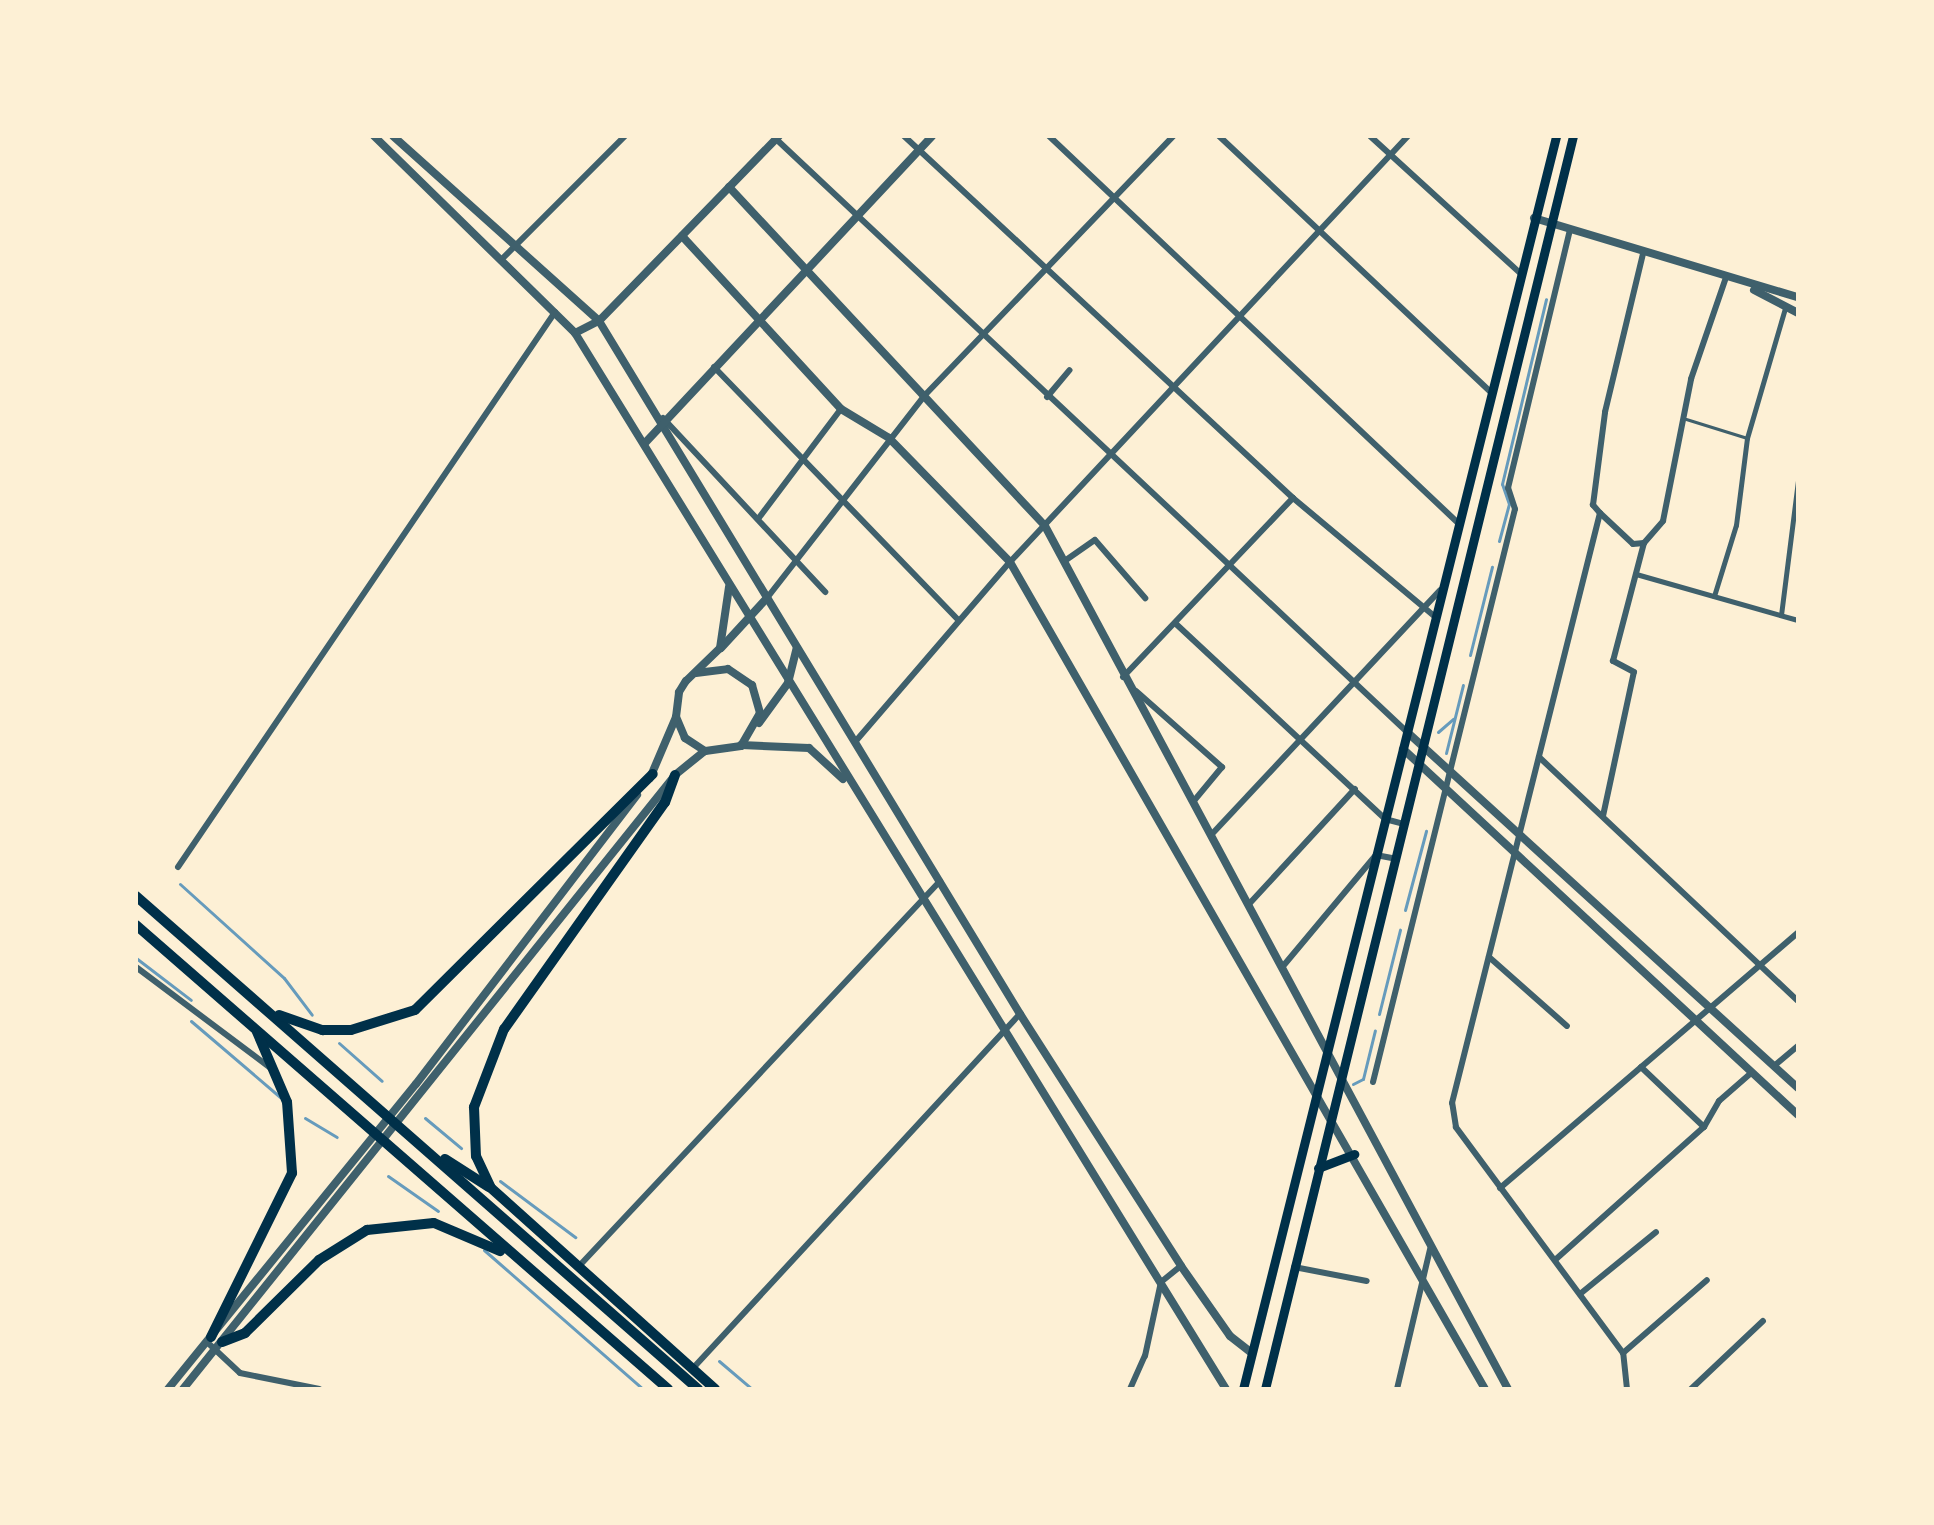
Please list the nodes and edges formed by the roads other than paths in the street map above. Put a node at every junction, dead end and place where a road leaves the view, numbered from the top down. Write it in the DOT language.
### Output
graph roads {
  1 [pos="374,136"];
  2 [pos="393,136"];
  3 [pos="625,136"];
  4 [pos="904,136"];
  5 [pos="932,136"];
  6 [pos="1049,136"];
  7 [pos="1173,136"];
  8 [pos="1219,136"];
  9 [pos="1370,136"];
  10 [pos="1408,136"];
  11 [pos="1573,136"];
  12 [pos="778,138"];
  13 [pos="1553,138"];
  14 [pos="918,150"];
  15 [pos="1391,155"];
  16 [pos="729,187"];
  17 [pos="1114,196"];
  18 [pos="855,216"];
  19 [pos="1534,218"];
  20 [pos="1550,224"];
  21 [pos="1570,230"];
  22 [pos="1320,231"];
  23 [pos="682,236"];
  24 [pos="518,241"];
  25 [pos="1643,254"];
  26 [pos="502,259"];
  27 [pos="809,265"];
  28 [pos="1046,269"];
  29 [pos="1520,273"];
  30 [pos="1725,280"];
  31 [pos="1753,289"];
  32 [pos="1798,297"];
  33 [pos="1785,308"];
  34 [pos="555,312"];
  35 [pos="1798,313"];
  36 [pos="762,315"];
  37 [pos="1241,316"];
  38 [pos="599,321"];
  39 [pos="575,333"];
  40 [pos="982,334"];
  41 [pos="713,366"];
  42 [pos="1070,370"];
  43 [pos="1174,388"];
  44 [pos="1491,392"];
  45 [pos="925,395"];
  46 [pos="1047,397"];
  47 [pos="841,409"];
  48 [pos="663,418"];
  49 [pos="1683,418"];
  50 [pos="889,438"];
  51 [pos="1747,438"];
  52 [pos="645,443"];
  53 [pos="1110,457"];
  54 [pos="802,461"];
  55 [pos="1798,481"];
  56 [pos="842,496"];
  57 [pos="1293,498"];
  58 [pos="1600,513"];
  59 [pos="758,519"];
  60 [pos="1457,522"];
  61 [pos="1045,526"];
  62 [pos="1644,543"];
  63 [pos="796,560"];
  64 [pos="1066,560"];
  65 [pos="1010,562"];
  66 [pos="1231,564"];
  67 [pos="1636,574"];
  68 [pos="729,585"];
  69 [pos="1440,590"];
  70 [pos="825,592"];
  71 [pos="1714,596"];
  72 [pos="767,598"];
  73 [pos="1145,598"];
  74 [pos="1423,606"];
  75 [pos="1781,615"];
  76 [pos="1434,616"];
  77 [pos="751,620"];
  78 [pos="958,620"];
  79 [pos="1798,620"];
  80 [pos="1175,623"];
  81 [pos="720,648"];
  82 [pos="797,648"];
  83 [pos="696,673"];
  84 [pos="1124,680"];
  85 [pos="1357,682"];
  86 [pos="788,683"];
  87 [pos="676,717"];
  88 [pos="756,727"];
  89 [pos="1407,732"];
  90 [pos="1304,740"];
  91 [pos="855,742"];
  92 [pos="741,746"];
  93 [pos="1423,746"];
  94 [pos="1403,749"];
  95 [pos="705,751"];
  96 [pos="1539,757"];
  97 [pos="1419,763"];
  98 [pos="1450,770"];
  99 [pos="653,774"];
  100 [pos="675,775"];
  101 [pos="1446,786"];
  102 [pos="1355,789"];
  103 [pos="859,798"];
  104 [pos="1193,802"];
  105 [pos="1603,816"];
  106 [pos="1385,819"];
  107 [pos="1404,824"];
  108 [pos="1212,834"];
  109 [pos="1519,835"];
  110 [pos="1515,852"];
  111 [pos="1376,855"];
  112 [pos="1396,859"];
  113 [pos="178,867"];
  114 [pos="940,881"];
  115 [pos="136,896"];
  116 [pos="921,898"];
  117 [pos="1250,903"];
  118 [pos="136,925"];
  119 [pos="1798,933"];
  120 [pos="1489,957"];
  121 [pos="1284,965"];
  122 [pos="1760,965"];
  123 [pos="136,967"];
  124 [pos="1798,1001"];
  125 [pos="257,1003"];
  126 [pos="1709,1009"];
  127 [pos="1020,1014"];
  128 [pos="1693,1023"];
  129 [pos="1567,1026"];
  130 [pos="254,1027"];
  131 [pos="1003,1031"];
  132 [pos="1798,1046"];
  133 [pos="1326,1054"];
  134 [pos="1774,1066"];
  135 [pos="1641,1067"];
  136 [pos="275,1071"];
  137 [pos="1751,1073"];
  138 [pos="1339,1080"];
  139 [pos="1373,1082"];
  140 [pos="419,1086"];
  141 [pos="1798,1088"];
  142 [pos="1317,1089"];
  143 [pos="1331,1114"];
  144 [pos="1798,1115"];
  145 [pos="1704,1127"];
  146 [pos="418,1142"];
  147 [pos="1354,1154"];
  148 [pos="1318,1168"];
  149 [pos="491,1188"];
  150 [pos="1500,1188"];
  151 [pos="1656,1232"];
  152 [pos="1430,1249"];
  153 [pos="1555,1260"];
  154 [pos="522,1264"];
  155 [pos="581,1264"];
  156 [pos="1181,1266"];
  157 [pos="1294,1267"];
  158 [pos="1707,1280"];
  159 [pos="1367,1281"];
  160 [pos="1422,1281"];
  161 [pos="1161,1282"];
  162 [pos="1580,1294"];
  163 [pos="1763,1321"];
  164 [pos="214,1342"];
  165 [pos="1252,1353"];
  166 [pos="1623,1353"];
  167 [pos="695,1366"];
  168 [pos="1506,1387"];
  169 [pos="168,1389"];
  170 [pos="183,1389"];
  171 [pos="319,1389"];
  172 [pos="668,1389"];
  173 [pos="698,1389"];
  174 [pos="715,1389"];
  175 [pos="722,1389"];
  176 [pos="1130,1389"];
  177 [pos="1226,1389"];
  178 [pos="1243,1389"];
  179 [pos="1265,1389"];
  180 [pos="1397,1389"];
  181 [pos="1485,1389"];
  182 [pos="1627,1389"];
  183 [pos="1691,1389"];
  1 -- 26 [label="street"];
  2 -- 24 [label="street"];
  3 -- 24 [label="street"];
  4 -- 14 [label="street"];
  5 -- 14 [label="street"];
  6 -- 17 [label="street"];
  7 -- 17 [label="street"];
  8 -- 22 [label="street"];
  9 -- 15 [label="street"];
  10 -- 15 [label="street"];
  11 -- 20 [label="main road"];
  12 -- 16 [label="street"];
  12 -- 18 [label="street"];
  13 -- 19 [label="main road"];
  14 -- 18 [label="street"];
  14 -- 28 [label="street"];
  15 -- 22 [label="street"];
  15 -- 29 [label="street"];
  16 -- 23 [label="street"];
  16 -- 27 [label="street"];
  17 -- 28 [label="street"];
  17 -- 37 [label="street"];
  18 -- 27 [label="street"];
  18 -- 40 [label="street"];
  19 -- 20 [label="street"];
  19 -- 29 [label="main road"];
  20 -- 21 [label="street"];
  20 -- 93 [label="main road"];
  21 -- 25 [label="street"];
  21 -- 98 [label="street"];
  22 -- 37 [label="street"];
  22 -- 44 [label="street"];
  23 -- 36 [label="street"];
  23 -- 38 [label="street"];
  24 -- 26 [label="street"];
  24 -- 38 [label="street"];
  25 -- 30 [label="street"];
  25 -- 58 [label="street"];
  26 -- 34 [label="street"];
  27 -- 36 [label="street"];
  27 -- 45 [label="street"];
  28 -- 40 [label="street"];
  28 -- 43 [label="street"];
  29 -- 44 [label="main road"];
  30 -- 31 [label="street"];
  30 -- 49 [label="street"];
  31 -- 32 [label="street"];
  31 -- 33 [label="street"];
  33 -- 35 [label="street"];
  33 -- 51 [label="street"];
  34 -- 39 [label="street"];
  34 -- 113 [label="street"];
  36 -- 41 [label="street"];
  36 -- 47 [label="street"];
  37 -- 43 [label="street"];
  37 -- 60 [label="street"];
  38 -- 39 [label="street"];
  38 -- 48 [label="street"];
  39 -- 52 [label="street"];
  40 -- 45 [label="street"];
  40 -- 46 [label="street"];
  41 -- 48 [label="street"];
  41 -- 54 [label="street"];
  42 -- 46 [label="street"];
  43 -- 53 [label="street"];
  43 -- 57 [label="street"];
  44 -- 60 [label="main road"];
  45 -- 50 [label="street"];
  45 -- 61 [label="street"];
  46 -- 53 [label="street"];
  47 -- 50 [label="street"];
  47 -- 54 [label="street"];
  48 -- 52 [label="street"];
  48 -- 59 [label="street"];
  48 -- 72 [label="street"];
  49 -- 51 [label="lane"];
  49 -- 62 [label="street"];
  50 -- 56 [label="street"];
  50 -- 65 [label="street"];
  51 -- 71 [label="street"];
  52 -- 68 [label="street"];
  53 -- 61 [label="street"];
  53 -- 66 [label="street"];
  54 -- 56 [label="street"];
  54 -- 59 [label="street"];
  55 -- 75 [label="street"];
  56 -- 63 [label="street"];
  56 -- 78 [label="street"];
  57 -- 66 [label="street"];
  57 -- 74 [label="street"];
  58 -- 62 [label="street"];
  58 -- 96 [label="street"];
  59 -- 63 [label="street"];
  60 -- 69 [label="main road"];
  61 -- 64 [label="street"];
  61 -- 65 [label="street"];
  62 -- 67 [label="street"];
  63 -- 70 [label="street"];
  63 -- 72 [label="street"];
  64 -- 73 [label="street"];
  64 -- 84 [label="street"];
  65 -- 78 [label="street"];
  65 -- 142 [label="street"];
  66 -- 80 [label="street"];
  66 -- 85 [label="street"];
  67 -- 71 [label="street"];
  67 -- 105 [label="street"];
  68 -- 77 [label="street"];
  68 -- 81 [label="street"];
  69 -- 74 [label="street"];
  69 -- 76 [label="main road"];
  71 -- 75 [label="street"];
  72 -- 77 [label="street"];
  72 -- 82 [label="street"];
  74 -- 76 [label="street"];
  74 -- 85 [label="street"];
  75 -- 79 [label="street"];
  76 -- 89 [label="main road"];
  77 -- 81 [label="street"];
  77 -- 86 [label="street"];
  78 -- 91 [label="street"];
  80 -- 84 [label="street"];
  80 -- 90 [label="street"];
  81 -- 83 [label="street"];
  82 -- 86 [label="street"];
  82 -- 91 [label="street"];
  83 -- 87 [label="street"];
  83 -- 88 [label="street"];
  84 -- 104 [label="street"];
  84 -- 104 [label="street"];
  85 -- 89 [label="street"];
  85 -- 90 [label="street"];
  86 -- 88 [label="street"];
  86 -- 103 [label="street"];
  87 -- 95 [label="street"];
  87 -- 99 [label="street"];
  88 -- 92 [label="street"];
  89 -- 93 [label="street"];
  89 -- 94 [label="main road"];
  90 -- 102 [label="street"];
  90 -- 108 [label="street"];
  91 -- 114 [label="street"];
  92 -- 95 [label="street"];
  92 -- 103 [label="street"];
  93 -- 97 [label="main road"];
  93 -- 98 [label="street"];
  94 -- 97 [label="street"];
  94 -- 106 [label="main road"];
  95 -- 100 [label="street"];
  96 -- 105 [label="street"];
  96 -- 109 [label="street"];
  97 -- 101 [label="street"];
  97 -- 107 [label="main road"];
  98 -- 101 [label="street"];
  98 -- 109 [label="street"];
  99 -- 125 [label="highway"];
  99 -- 140 [label="street"];
  100 -- 140 [label="street"];
  100 -- 149 [label="highway"];
  101 -- 110 [label="street"];
  101 -- 139 [label="street"];
  102 -- 106 [label="street"];
  102 -- 117 [label="street"];
  103 -- 116 [label="street"];
  104 -- 108 [label="street"];
  105 -- 122 [label="street"];
  106 -- 107 [label="street"];
  106 -- 111 [label="main road"];
  107 -- 112 [label="main road"];
  108 -- 117 [label="street"];
  109 -- 110 [label="street"];
  109 -- 126 [label="street"];
  110 -- 120 [label="street"];
  110 -- 128 [label="street"];
  111 -- 112 [label="street"];
  111 -- 121 [label="street"];
  111 -- 133 [label="main road"];
  112 -- 138 [label="main road"];
  114 -- 116 [label="street"];
  114 -- 127 [label="street"];
  115 -- 125 [label="highway"];
  116 -- 131 [label="street"];
  116 -- 155 [label="street"];
  117 -- 121 [label="street"];
  118 -- 130 [label="highway"];
  119 -- 122 [label="street"];
  120 -- 129 [label="street"];
  120 -- 150 [label="street"];
  121 -- 133 [label="street"];
  122 -- 124 [label="street"];
  122 -- 126 [label="street"];
  123 -- 136 [label="street"];
  125 -- 146 [label="highway"];
  126 -- 128 [label="street"];
  126 -- 134 [label="street"];
  127 -- 131 [label="street"];
  127 -- 156 [label="street"];
  128 -- 135 [label="street"];
  128 -- 137 [label="street"];
  130 -- 136 [label="highway"];
  130 -- 154 [label="highway"];
  131 -- 161 [label="street"];
  131 -- 167 [label="street"];
  132 -- 134 [label="street"];
  133 -- 138 [label="street"];
  133 -- 142 [label="main road"];
  134 -- 141 [label="street"];
  135 -- 145 [label="street"];
  135 -- 150 [label="street"];
  136 -- 164 [label="highway"];
  137 -- 144 [label="street"];
  137 -- 145 [label="street"];
  138 -- 143 [label="main road"];
  138 -- 152 [label="street"];
  140 -- 164 [label="street"];
  142 -- 143 [label="street"];
  142 -- 165 [label="main road"];
  143 -- 147 [label="street"];
  143 -- 148 [label="main road"];
  145 -- 153 [label="street"];
  146 -- 149 [label="highway"];
  146 -- 173 [label="highway"];
  147 -- 148 [label="main road"];
  147 -- 160 [label="street"];
  148 -- 157 [label="main road"];
  149 -- 155 [label="highway"];
  150 -- 153 [label="street"];
  151 -- 162 [label="street"];
  152 -- 160 [label="street"];
  152 -- 168 [label="street"];
  153 -- 162 [label="street"];
  154 -- 164 [label="highway"];
  154 -- 172 [label="highway"];
  155 -- 167 [label="highway"];
  156 -- 161 [label="street"];
  156 -- 165 [label="street"];
  157 -- 159 [label="street"];
  157 -- 179 [label="main road"];
  158 -- 166 [label="street"];
  160 -- 180 [label="street"];
  160 -- 181 [label="street"];
  161 -- 176 [label="street"];
  161 -- 177 [label="street"];
  162 -- 166 [label="street"];
  163 -- 183 [label="street"];
  164 -- 169 [label="street"];
  164 -- 170 [label="street"];
  164 -- 171 [label="street"];
  165 -- 178 [label="main road"];
  166 -- 182 [label="street"];
  167 -- 174 [label="highway"];
  167 -- 175 [label="highway"];
}
